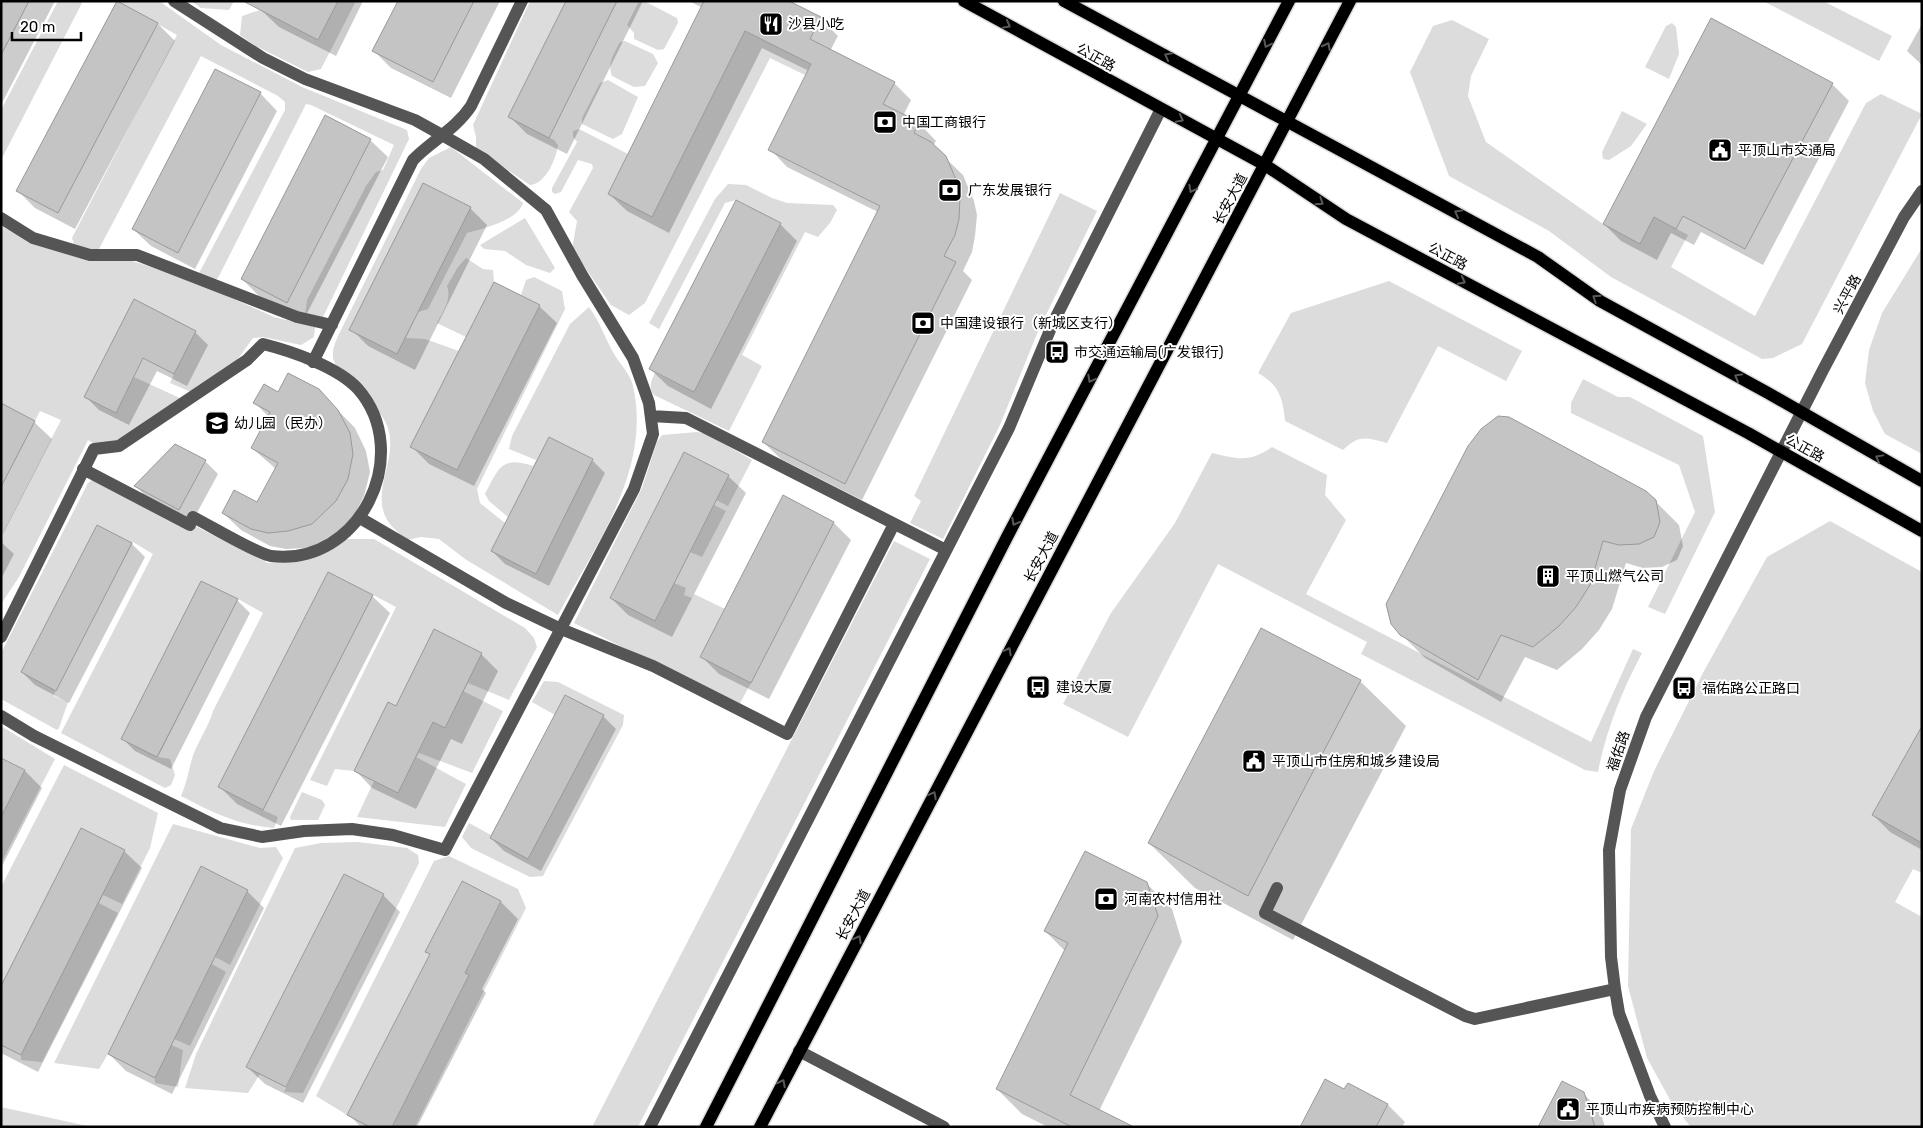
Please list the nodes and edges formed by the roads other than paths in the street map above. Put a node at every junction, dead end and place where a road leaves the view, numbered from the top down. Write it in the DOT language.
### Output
graph roads {
  1 [pos="174,1"];
  2 [pos="522,1"];
  3 [pos="964,1"];
  4 [pos="1064,1"];
  5 [pos="1289,1"];
  6 [pos="1350,1"];
  7 [pos="1241,95"];
  8 [pos="1161,109"];
  9 [pos="1288,120"];
  10 [pos="442,135"];
  11 [pos="1218,140"];
  12 [pos="1265,165"];
  13 [pos="1922,191"];
  14 [pos="1,218"];
  15 [pos="332,324"];
  16 [pos="313,362"];
  17 [pos="1801,413"];
  18 [pos="651,416"];
  19 [pos="1782,452"];
  20 [pos="83,469"];
  21 [pos="1922,481"];
  22 [pos="360,518"];
  23 [pos="894,524"];
  24 [pos="1922,531"];
  25 [pos="946,550"];
  26 [pos="560,629"];
  27 [pos="1,637"];
  28 [pos="1,716"];
  29 [pos="1278,888"];
  30 [pos="1615,989"];
  31 [pos="799,1051"];
  32 [pos="650,1127"];
  33 [pos="706,1127"];
  34 [pos="760,1127"];
  35 [pos="944,1127"];
  36 [pos="1665,1127"];
  1 -- 10 [label="street"];
  2 -- 10 [label="street"];
  3 -- 8 [label="main road, 公正路, one-way"];
  7 -- 4 [label="main road, 公正路, one-way"];
  5 -- 7 [label="main road, one-way"];
  9 -- 6 [label="main road, 长安大道, one-way"];
  7 -- 9 [label="main road, 公正路"];
  7 -- 11 [label="main road"];
  8 -- 11 [label="main road, 公正路, one-way"];
  8 -- 25 [label="street"];
  9 -- 12 [label="main road, 长安大道"];
  17 -- 9 [label="main road, 公正路, one-way"];
  10 -- 15 [label="street"];
  10 -- 18 [label="street"];
  11 -- 12 [label="main road, 公正路"];
  11 -- 33 [label="main road, one-way"];
  12 -- 19 [label="main road, 公正路, one-way"];
  31 -- 12 [label="main road, 长安大道, one-way"];
  13 -- 17 [label="street, 兴平路"];
  14 -- 15 [label="street"];
  15 -- 16 [label="street"];
  16 -- 20 [label="street"];
  16 -- 22 [label="street"];
  17 -- 19 [label="street, 福佑路"];
  21 -- 17 [label="main road, 公正路, one-way"];
  18 -- 23 [label="street"];
  18 -- 26 [label="street"];
  19 -- 24 [label="main road, 公正路"];
  19 -- 30 [label="street, 福佑路"];
  20 -- 22 [label="street"];
  20 -- 27 [label="street"];
  22 -- 26 [label="street"];
  23 -- 25 [label="street"];
  23 -- 26 [label="street"];
  25 -- 32 [label="street"];
  26 -- 28 [label="street"];
  29 -- 30 [label="street"];
  30 -- 36 [label="street, 福佑路"];
  34 -- 31 [label="main road, 长安大道, one-way"];
  31 -- 35 [label="street"];
}
